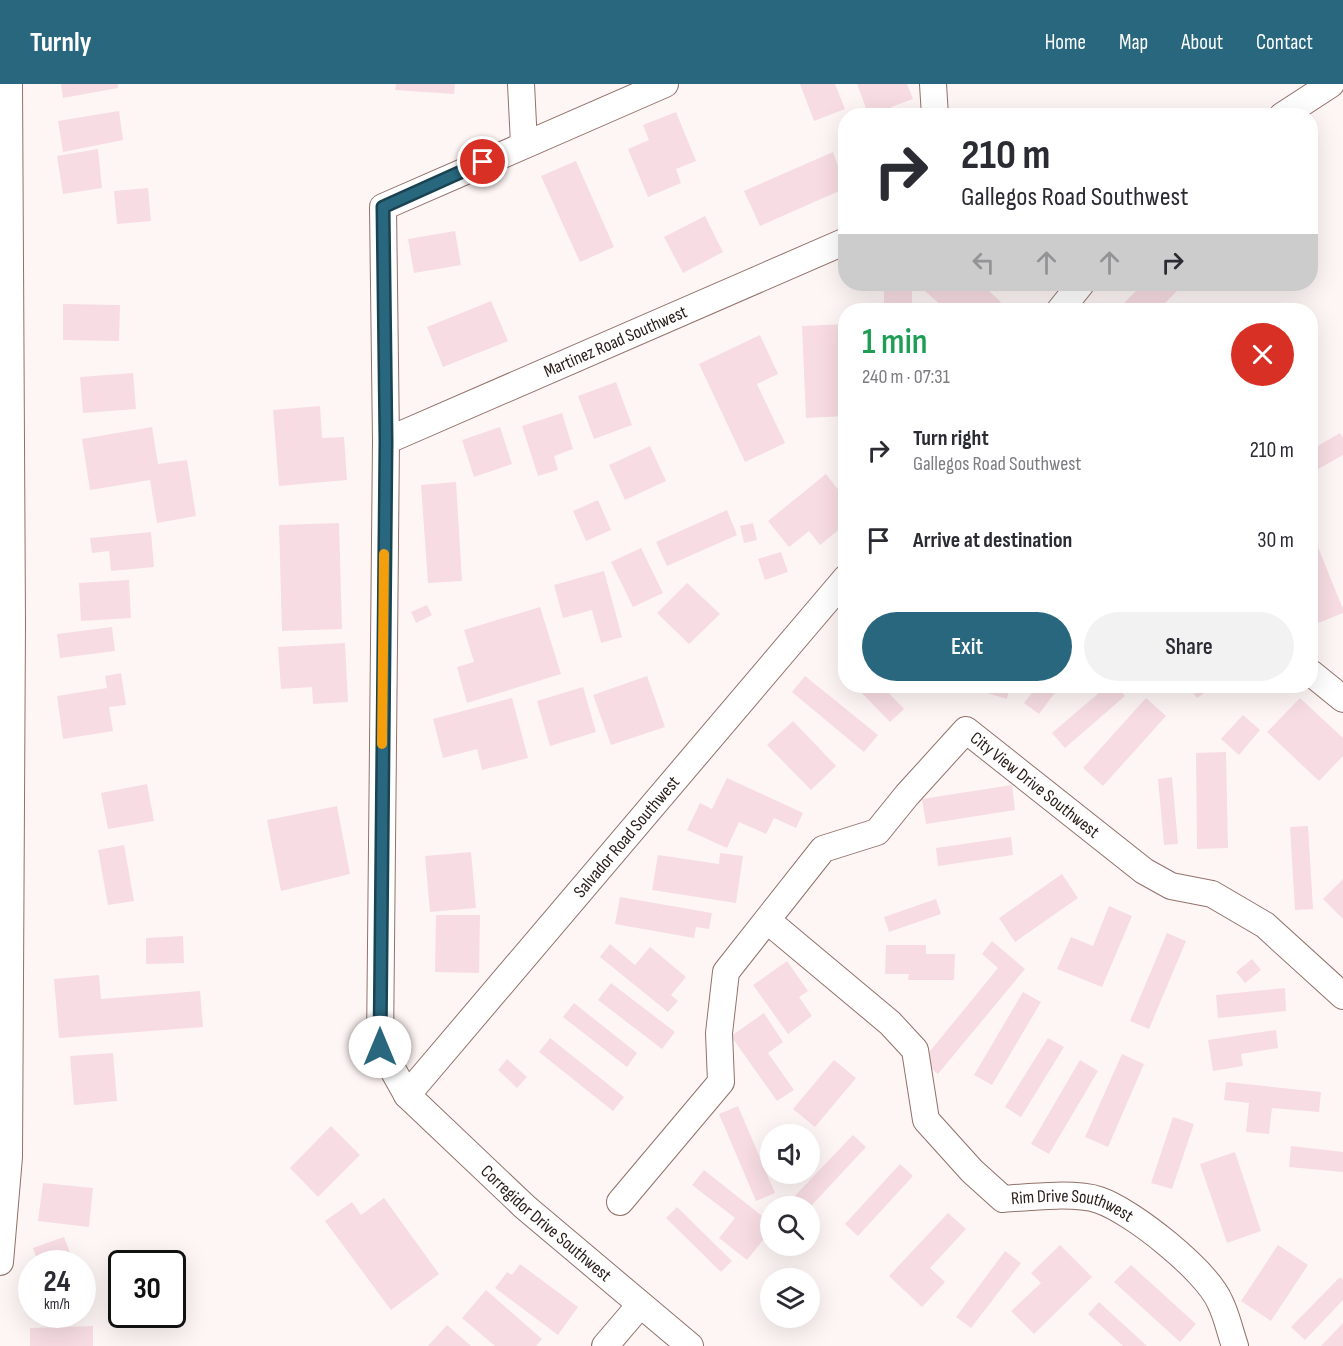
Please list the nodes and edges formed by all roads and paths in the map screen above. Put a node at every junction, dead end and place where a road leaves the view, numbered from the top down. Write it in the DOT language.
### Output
graph roads {
  1 [pos="9,84"];
  2 [pos="521,84"];
  3 [pos="665,84"];
  4 [pos="933,84"];
  5 [pos="1331,84"];
  6 [pos="934,108"];
  7 [pos="1294,108"];
  8 [pos="524,144"];
  9 [pos="838,244"];
  10 [pos="386,441"];
  11 [pos="6,502"];
  12 [pos="838,587"];
  13 [pos="1318,679"];
  14 [pos="1343,699"];
  15 [pos="768,921"];
  16 [pos="1343,996"];
  17 [pos="407,1095"];
  18 [pos="620,1202"];
  19 [pos="0,1262"];
  20 [pos="640,1305"];
  21 [pos="605,1346"];
  22 [pos="690,1346"];
  23 [pos="1235,1346"];
  1 -- 11 [label="street"];
  2 -- 8 [label="street"];
  3 -- 8 [label="street"];
  4 -- 6 [label="street"];
  5 -- 7 [label="street"];
  8 -- 10 [label="street, Corregidor Drive Southwest"];
  9 -- 10 [label="street, Martinez Road Southwest"];
  10 -- 17 [label="street, Corregidor Drive Southwest"];
  11 -- 19 [label="street"];
  12 -- 17 [label="street, Salvador Road Southwest"];
  13 -- 14 [label="street"];
  15 -- 16 [label="street, City View Drive Southwest"];
  15 -- 18 [label="street, City View Drive Southwest"];
  15 -- 23 [label="street, Rim Drive Southwest"];
  17 -- 20 [label="street, Corregidor Drive Southwest"];
  20 -- 21 [label="street"];
  20 -- 22 [label="street, Corregidor Drive Southwest"];
}
